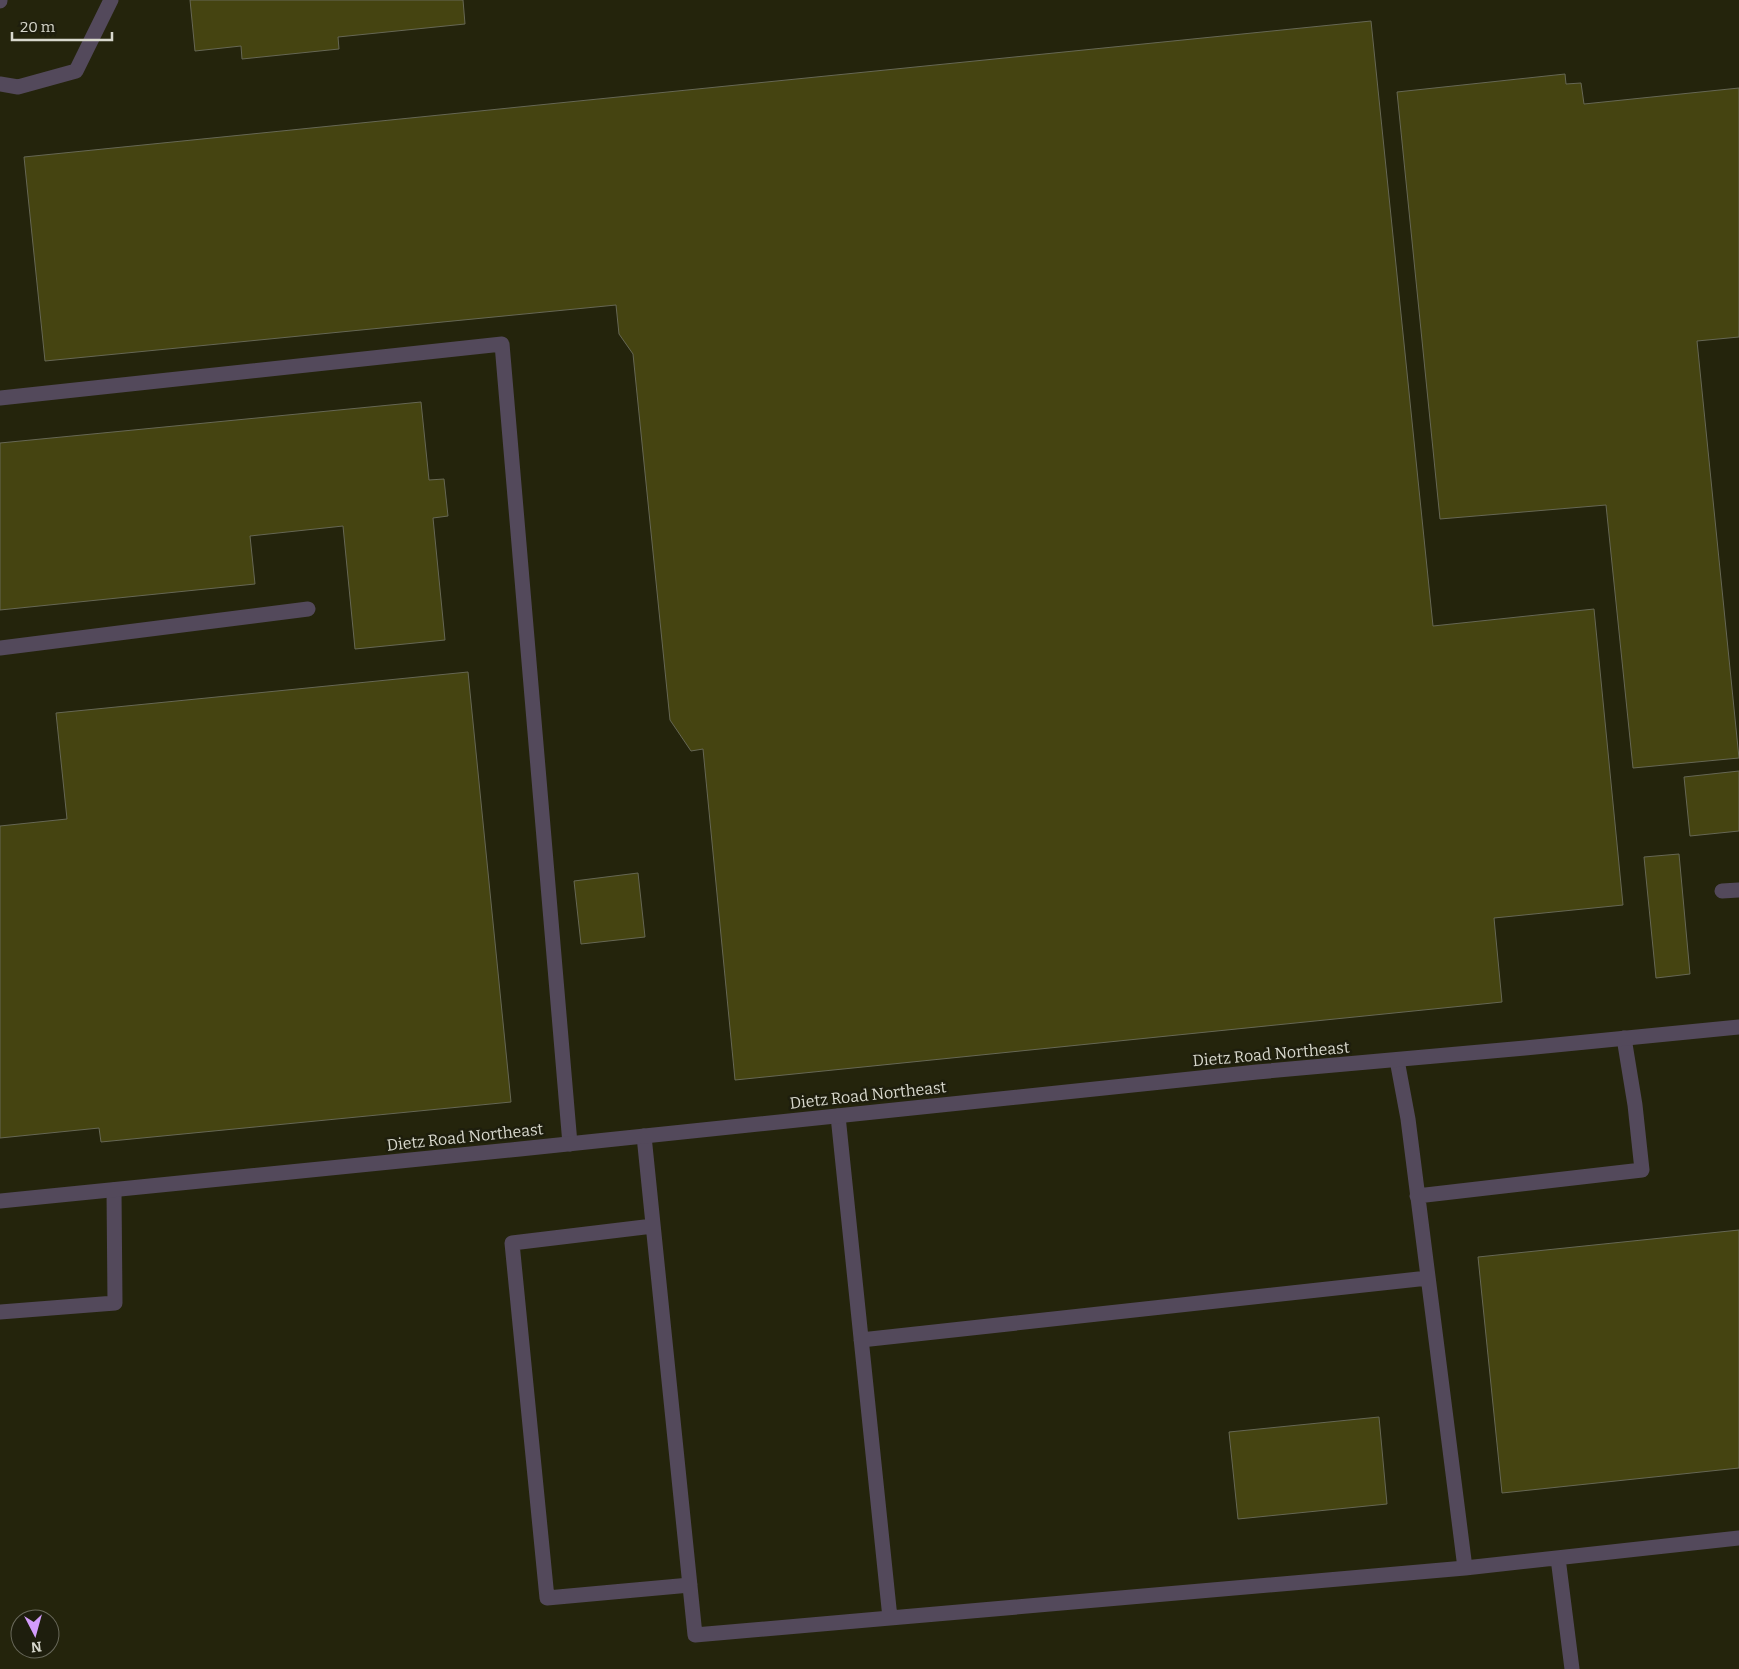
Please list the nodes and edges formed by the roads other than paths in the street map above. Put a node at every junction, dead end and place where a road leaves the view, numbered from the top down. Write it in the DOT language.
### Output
graph roads {
  1 [pos="111,0"];
  2 [pos="0,84"];
  3 [pos="0,398"];
  4 [pos="308,609"];
  5 [pos="0,648"];
  6 [pos="1739,890"];
  7 [pos="1722,891"];
  8 [pos="1739,1027"];
  9 [pos="1624,1038"];
  10 [pos="1397,1060"];
  11 [pos="838,1116"];
  12 [pos="644,1136"];
  13 [pos="570,1144"];
  14 [pos="114,1190"];
  15 [pos="1417,1196"];
  16 [pos="0,1201"];
  17 [pos="653,1226"];
  18 [pos="1428,1278"];
  19 [pos="0,1312"];
  20 [pos="862,1340"];
  21 [pos="1739,1538"];
  22 [pos="1558,1558"];
  23 [pos="1465,1568"];
  24 [pos="690,1585"];
  25 [pos="890,1618"];
  26 [pos="1572,1669"];
  1 -- 2 [label="street"];
  3 -- 13 [label="street"];
  4 -- 5 [label="street"];
  6 -- 7 [label="street"];
  8 -- 9 [label="street, Dietz Road Northeast"];
  9 -- 10 [label="street, Dietz Road Northeast"];
  9 -- 15 [label="street"];
  10 -- 11 [label="street, Dietz Road Northeast"];
  10 -- 15 [label="street"];
  11 -- 12 [label="street, Dietz Road Northeast"];
  11 -- 20 [label="street"];
  12 -- 13 [label="street, Dietz Road Northeast"];
  12 -- 17 [label="street"];
  13 -- 14 [label="street, Dietz Road Northeast"];
  14 -- 16 [label="street, Dietz Road Northeast"];
  14 -- 19 [label="street"];
  15 -- 18 [label="street"];
  17 -- 24 [label="street"];
  17 -- 24 [label="street"];
  18 -- 20 [label="street"];
  18 -- 23 [label="street"];
  20 -- 25 [label="street"];
  21 -- 22 [label="street"];
  22 -- 23 [label="street"];
  22 -- 26 [label="street"];
  23 -- 25 [label="street"];
  24 -- 25 [label="street"];
}
